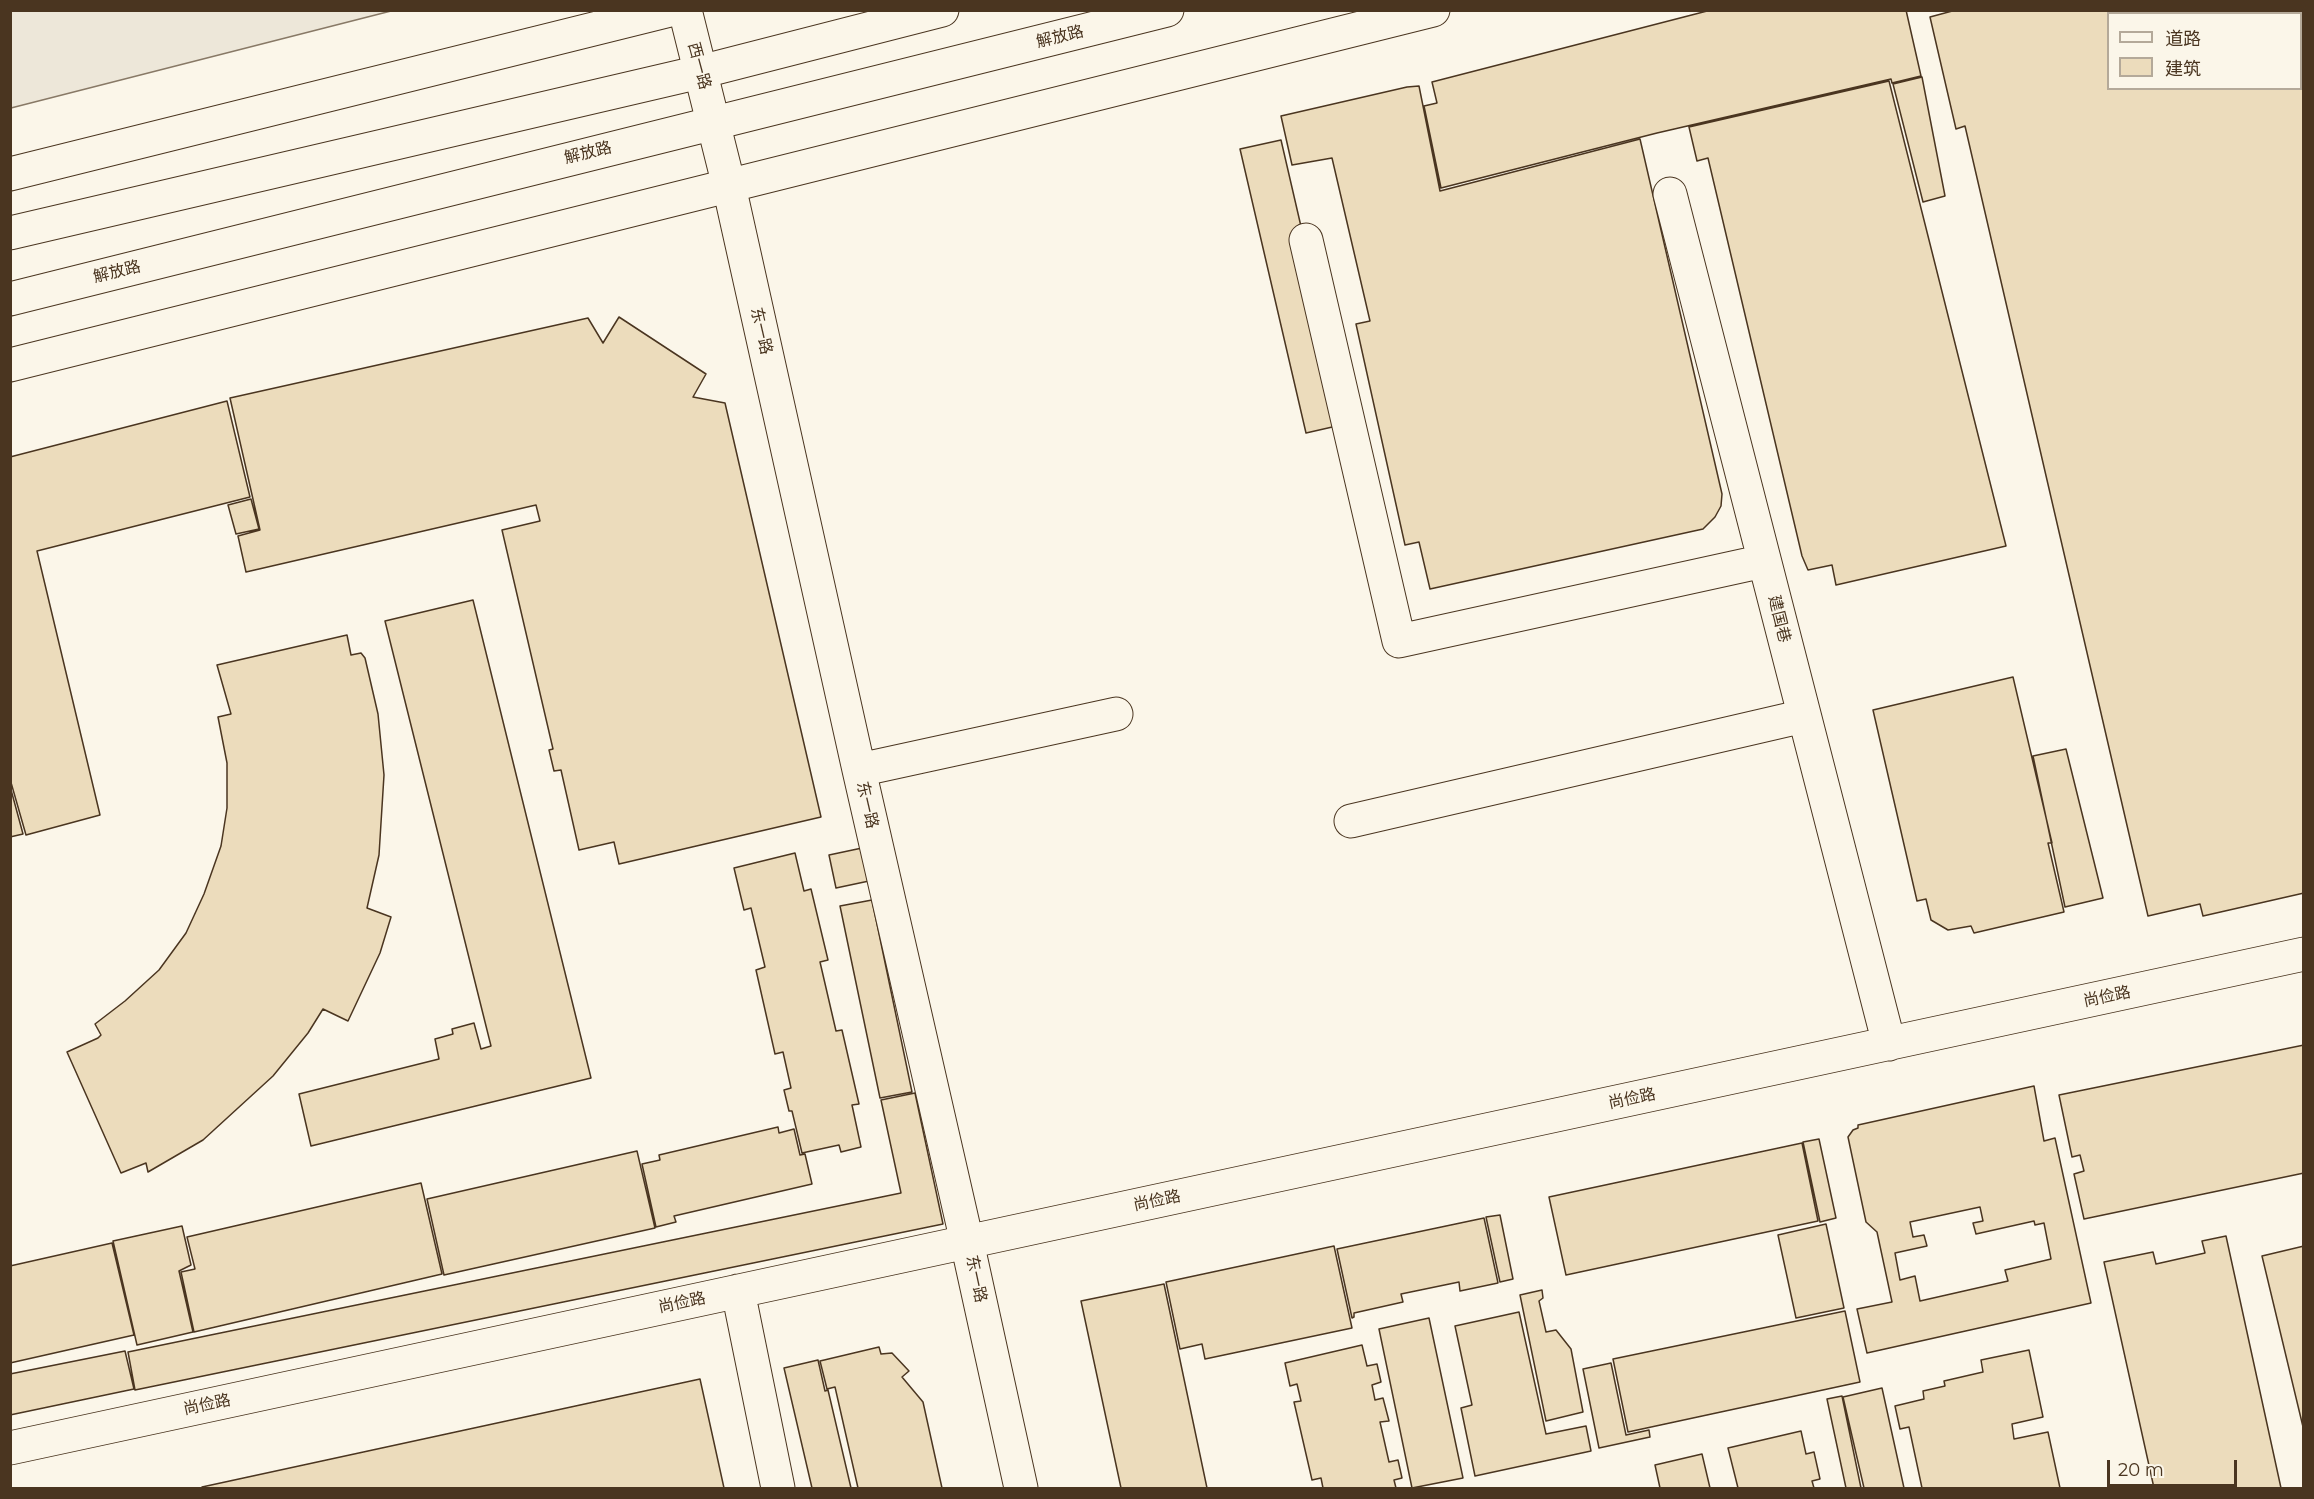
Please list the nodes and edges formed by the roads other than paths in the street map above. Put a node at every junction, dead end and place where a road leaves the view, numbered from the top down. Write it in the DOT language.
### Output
graph roads {
  1 [pos="670,10"];
  2 [pos="685,10"];
  3 [pos="942,10"];
  4 [pos="1167,10"];
  5 [pos="1433,10"];
  6 [pos="700,72"];
  7 [pos="714,122"];
  8 [pos="10,174"];
  9 [pos="729,186"];
  10 [pos="1670,194"];
  11 [pos="10,233"];
  12 [pos="1306,240"];
  13 [pos="10,299"];
  14 [pos="10,365"];
  15 [pos="1764,561"];
  16 [pos="1116,714"];
  17 [pos="1804,717"];
  18 [pos="859,770"];
  19 [pos="1351,821"];
  20 [pos="2304,954"];
  21 [pos="1889,1044"];
  22 [pos="968,1242"];
  23 [pos="738,1291"];
  24 [pos="10,1448"];
  25 [pos="778,1488"];
  26 [pos="1021,1488"];
  1 -- 8 [label="street"];
  2 -- 6 [label="street, 西一路"];
  3 -- 6 [label="street"];
  4 -- 7 [label="street, 解放路"];
  5 -- 9 [label="street"];
  6 -- 7 [label="street, 西一路"];
  6 -- 11 [label="street"];
  7 -- 9 [label="street, 东一路"];
  7 -- 13 [label="street, 解放路"];
  9 -- 14 [label="street"];
  9 -- 18 [label="street, 东一路"];
  10 -- 15 [label="street, 建国巷"];
  12 -- 15 [label="street"];
  15 -- 17 [label="street, 建国巷"];
  16 -- 18 [label="street"];
  17 -- 19 [label="street"];
  17 -- 21 [label="street, 建国巷"];
  18 -- 22 [label="street, 东一路"];
  20 -- 21 [label="street, 尚俭路"];
  21 -- 22 [label="street, 尚俭路"];
  22 -- 23 [label="street, 尚俭路"];
  22 -- 26 [label="street, 东一路"];
  23 -- 24 [label="street, 尚俭路"];
  23 -- 25 [label="street"];
}
